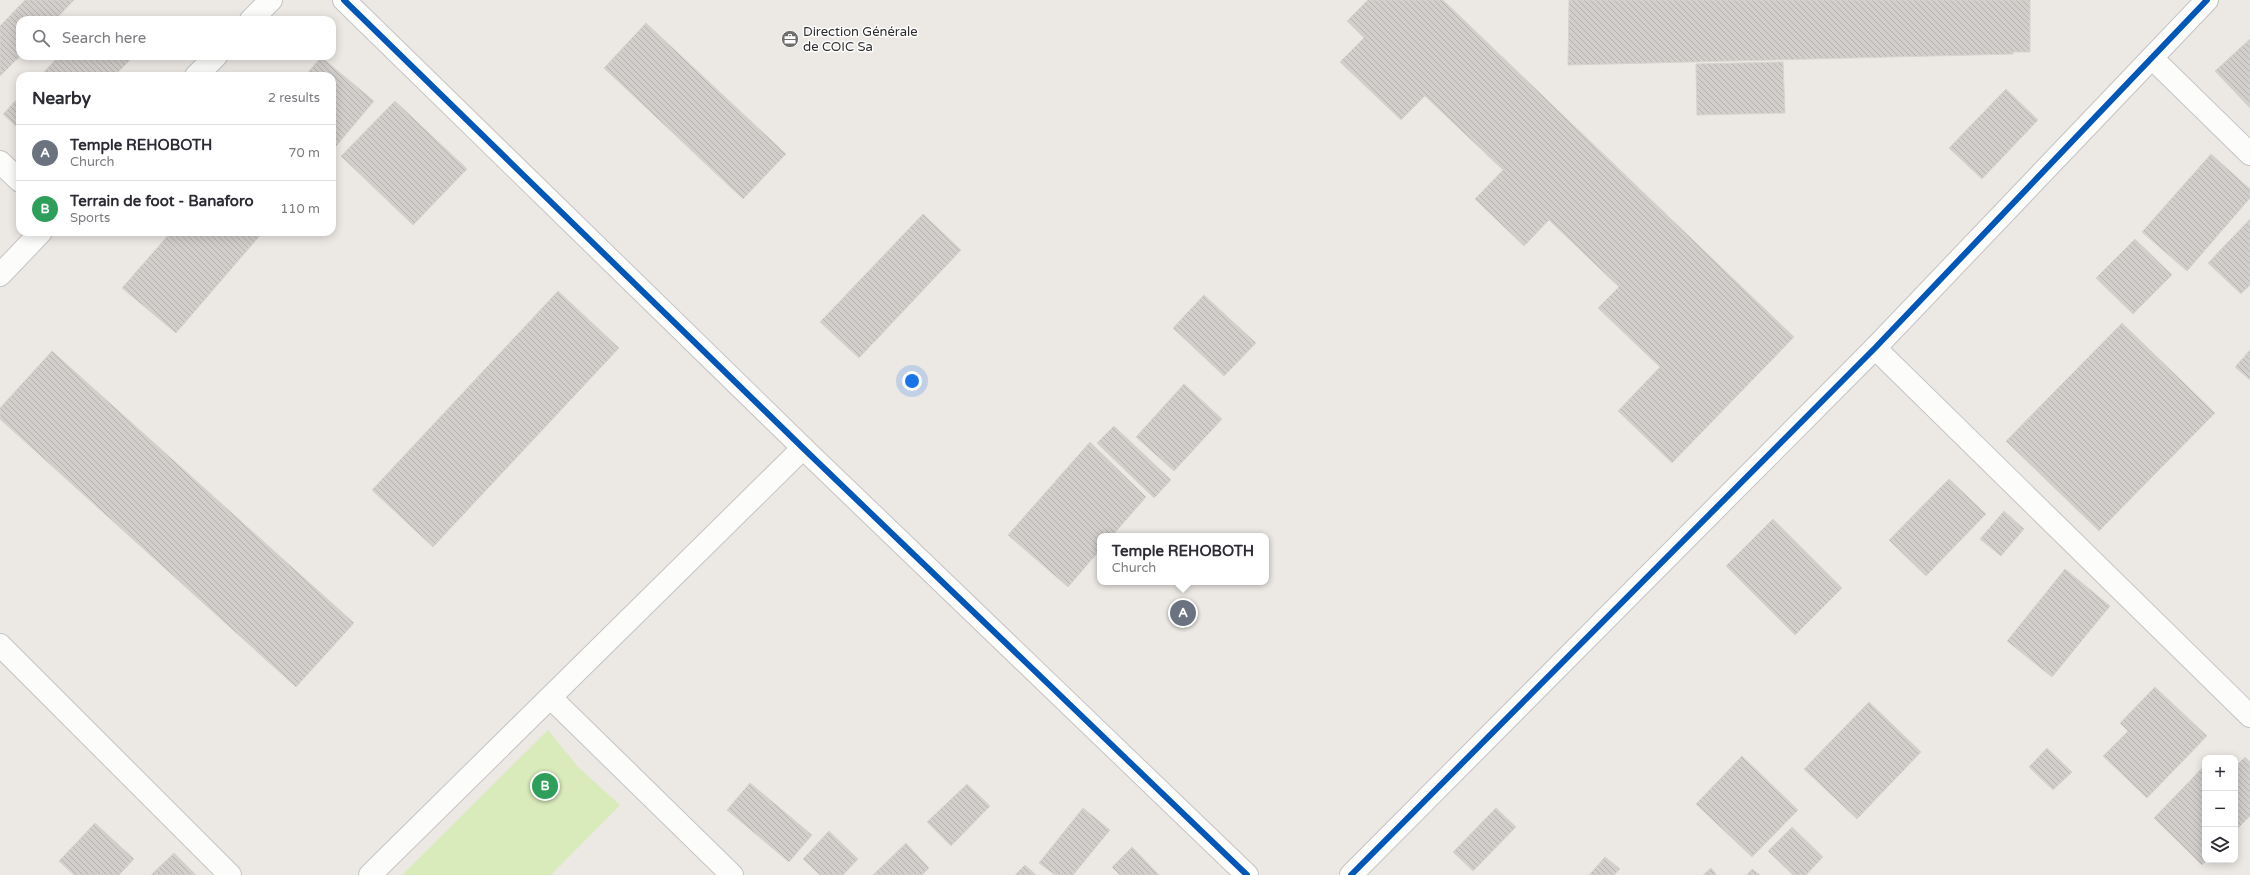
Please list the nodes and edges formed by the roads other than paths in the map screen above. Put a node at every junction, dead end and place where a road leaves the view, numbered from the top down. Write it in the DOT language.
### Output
graph roads {
  1 [pos="271,0"];
  2 [pos="344,0"];
  3 [pos="2207,0"];
  4 [pos="256,16"];
  5 [pos="2152,58"];
  6 [pos="212,60"];
  7 [pos="200,72"];
  8 [pos="2250,154"];
  9 [pos="0,162"];
  10 [pos="16,177"];
  11 [pos="37,236"];
  12 [pos="0,275"];
  13 [pos="1875,348"];
  14 [pos="803,448"];
  15 [pos="0,645"];
  16 [pos="551,698"];
  17 [pos="2250,716"];
  18 [pos="230,875"];
  19 [pos="370,875"];
  20 [pos="732,875"];
  21 [pos="1247,875"];
  22 [pos="1350,875"];
  1 -- 4 [label="street"];
  2 -- 14 [label="street"];
  3 -- 5 [label="street"];
  5 -- 8 [label="street"];
  5 -- 13 [label="street"];
  6 -- 7 [label="street"];
  9 -- 10 [label="street"];
  11 -- 12 [label="street"];
  13 -- 17 [label="street"];
  13 -- 22 [label="street"];
  14 -- 16 [label="street"];
  14 -- 21 [label="street"];
  15 -- 18 [label="street"];
  16 -- 19 [label="street"];
  16 -- 20 [label="street"];
}
